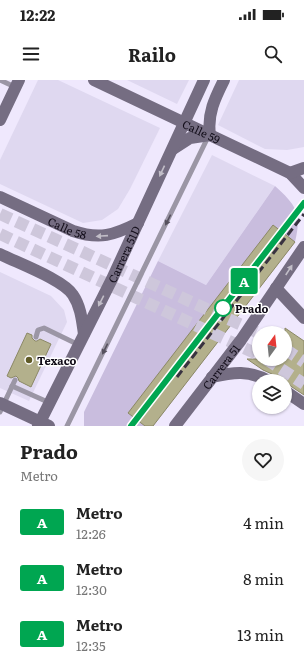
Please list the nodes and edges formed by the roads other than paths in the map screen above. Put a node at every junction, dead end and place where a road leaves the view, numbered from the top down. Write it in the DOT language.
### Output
graph roads {
  1 [pos="0,80"];
  2 [pos="94,80"];
  3 [pos="204,80"];
  4 [pos="224,80"];
  5 [pos="17,84"];
  6 [pos="0,120"];
  7 [pos="185,122"];
  8 [pos="210,135"];
  9 [pos="172,149"];
  10 [pos="304,168"];
  11 [pos="290,173"];
  12 [pos="304,188"];
  13 [pos="0,197"];
  14 [pos="138,223"];
  15 [pos="304,246"];
  16 [pos="0,254"];
  17 [pos="276,288"];
  18 [pos="304,318"];
  19 [pos="36,337"];
  20 [pos="82,339"];
  21 [pos="252,374"];
  22 [pos="212,377"];
  23 [pos="15,380"];
  24 [pos="12,386"];
  25 [pos="292,396"];
  26 [pos="50,403"];
  27 [pos="304,404"];
  28 [pos="1,406"];
  29 [pos="42,425"];
  30 [pos="67,426"];
  31 [pos="175,426"];
  1 -- 5 [label="lane"];
  2 -- 7 [label="main road, Calle 59"];
  3 -- 7 [label="main road, Carrera 51D"];
  4 -- 8 [label="main road"];
  5 -- 6 [label="main road"];
  7 -- 8 [label="main road, Calle 59"];
  7 -- 9 [label="main road, Carrera 51D"];
  8 -- 9 [label="main road"];
  8 -- 11 [label="main road, Calle 59"];
  8 -- 30 [label="lane, one-way"];
  9 -- 14 [label="main road, Carrera 51D, one-way"];
  10 -- 11 [label="main road"];
  11 -- 12 [label="main road, Calle 59"];
  14 -- 13 [label="main road, Calle 58, one-way"];
  14 -- 20 [label="main road, Carrera 51D, one-way"];
  17 -- 15 [label="main road, Carrera 51, one-way"];
  16 -- 20 [label="main road"];
  17 -- 18 [label="main road"];
  17 -- 22 [label="main road, Carrera 51"];
  19 -- 20 [label="lane"];
  20 -- 26 [label="main road, Carrera 51D"];
  21 -- 22 [label="main road"];
  22 -- 31 [label="main road, Carrera 51"];
  23 -- 24 [label="lane"];
  24 -- 26 [label="lane"];
  24 -- 28 [label="lane"];
  25 -- 27 [label="main road"];
  26 -- 29 [label="main road, Carrera 51D"];
  28 -- 29 [label="main road"];
}
